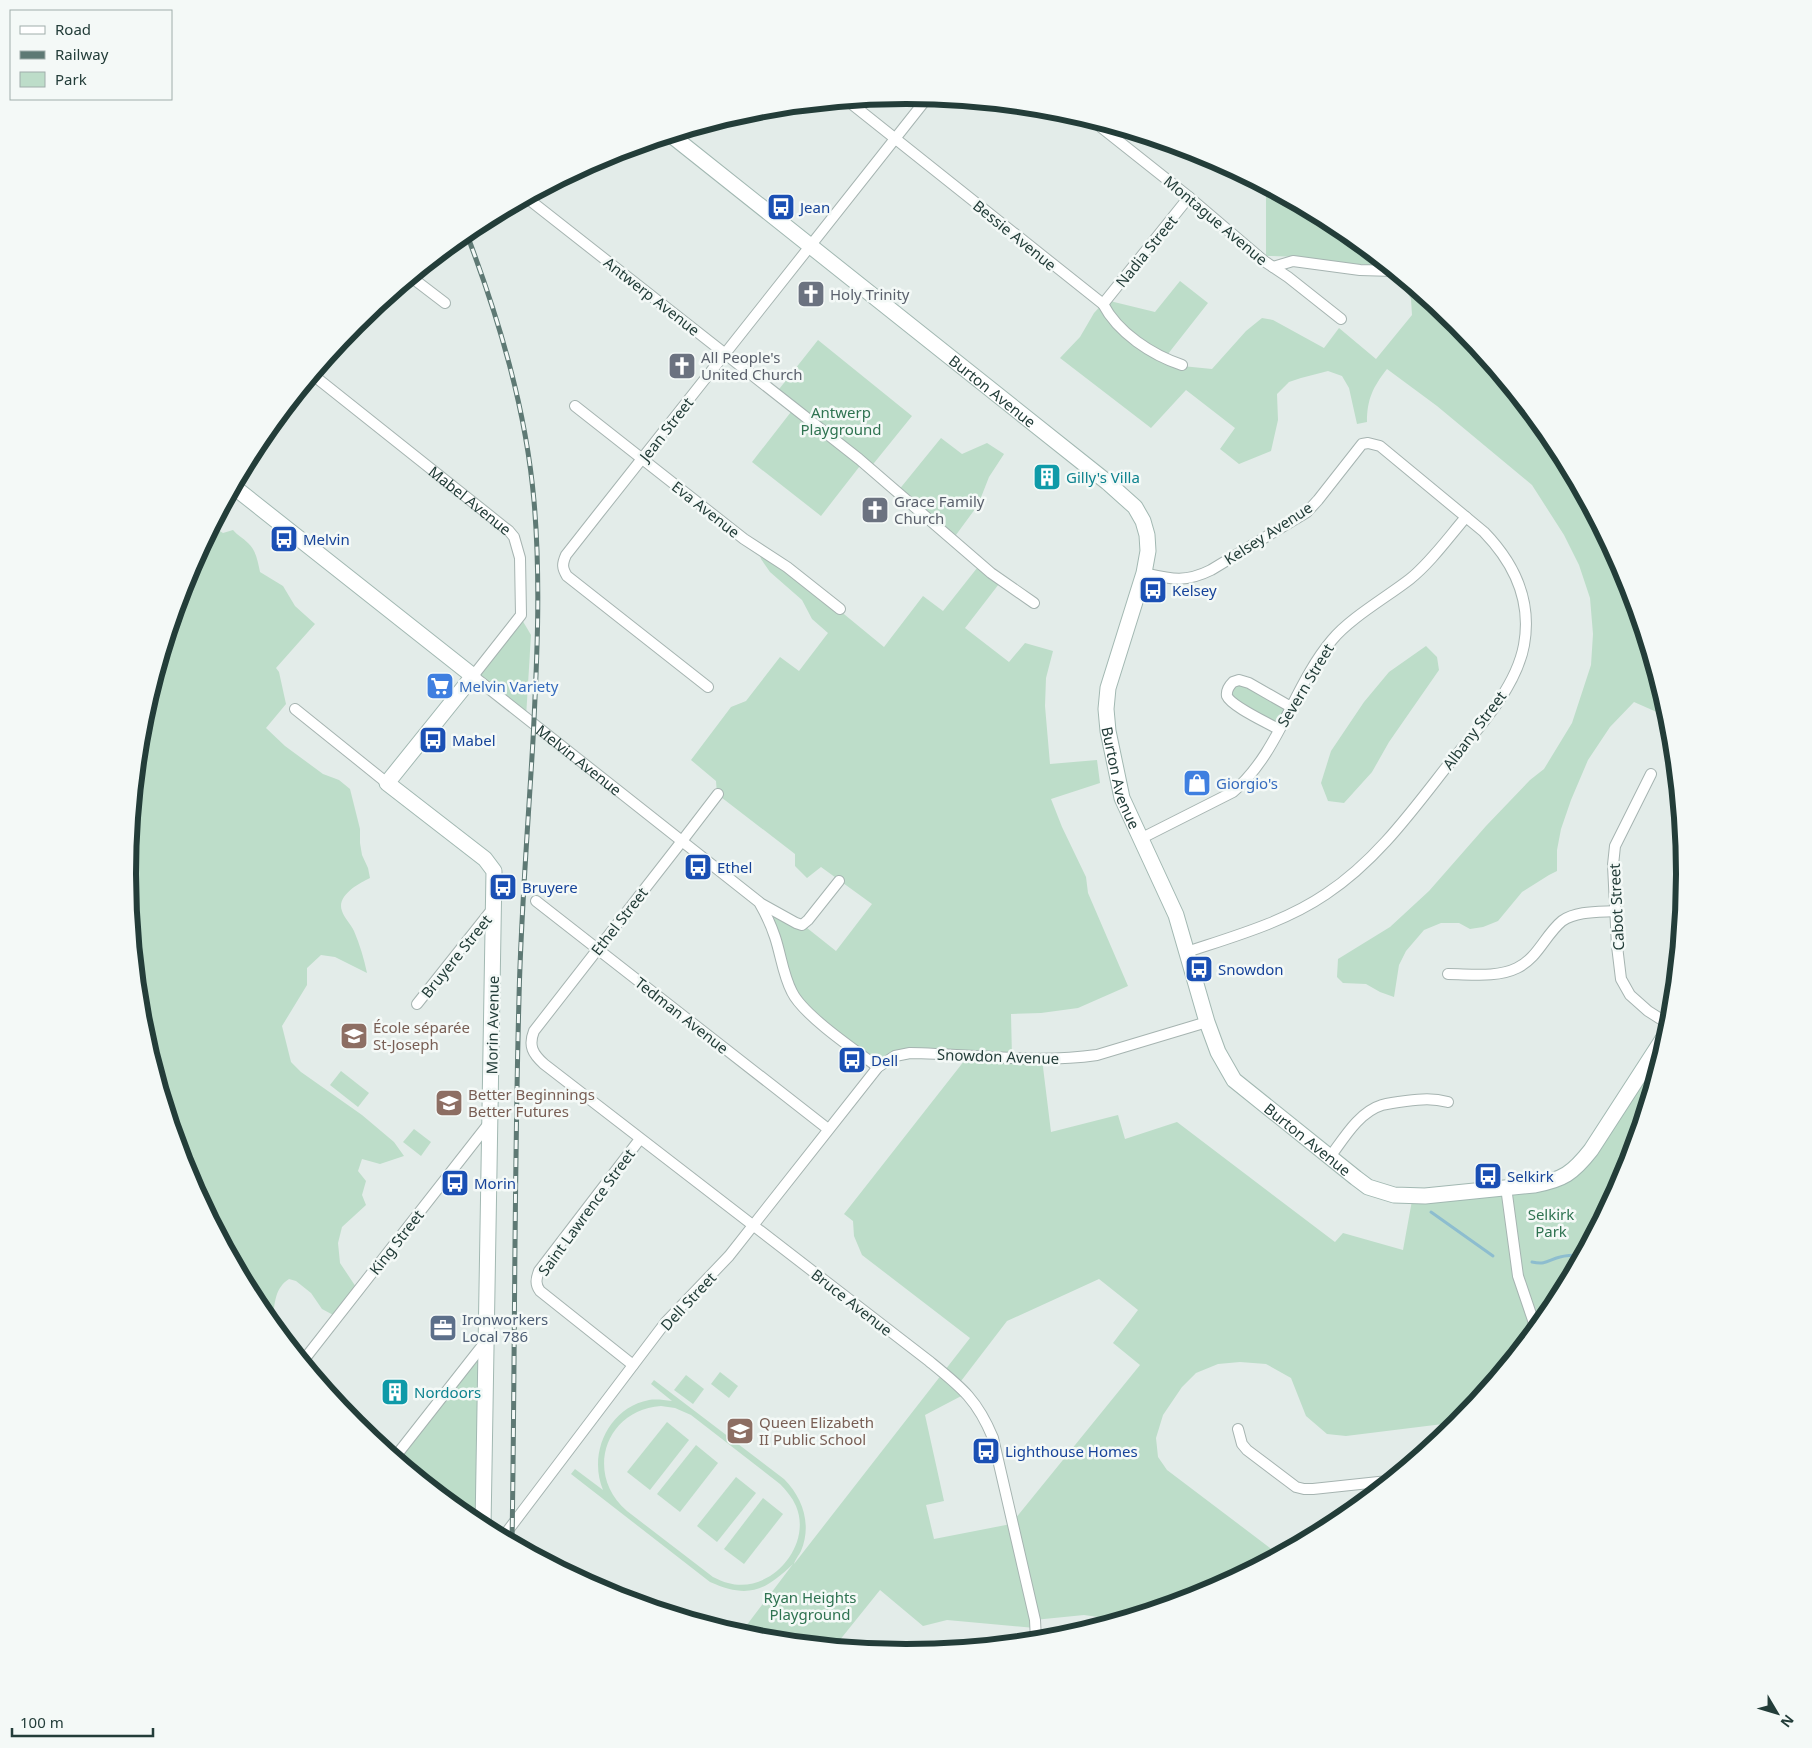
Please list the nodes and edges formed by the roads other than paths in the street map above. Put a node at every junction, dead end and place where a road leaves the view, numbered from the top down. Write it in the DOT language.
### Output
graph roads {
  1 [pos="922,104"];
  2 [pos="853,105"];
  3 [pos="1104,130"];
  4 [pos="676,139"];
  5 [pos="896,139"];
  6 [pos="1189,197"];
  7 [pos="531,201"];
  8 [pos="811,246"];
  9 [pos="1273,268"];
  10 [pos="1384,271"];
  11 [pos="416,281"];
  12 [pos="445,303"];
  13 [pos="1103,304"];
  14 [pos="1341,320"];
  15 [pos="726,354"];
  16 [pos="1182,365"];
  17 [pos="317,378"];
  18 [pos="575,406"];
  19 [pos="1368,443"];
  20 [pos="642,459"];
  21 [pos="238,490"];
  22 [pos="1466,517"];
  23 [pos="1144,573"];
  24 [pos="1034,603"];
  25 [pos="840,609"];
  26 [pos="473,676"];
  27 [pos="708,687"];
  28 [pos="1291,706"];
  29 [pos="295,709"];
  30 [pos="1278,729"];
  31 [pos="1651,774"];
  32 [pos="387,783"];
  33 [pos="718,794"];
  34 [pos="1140,840"];
  35 [pos="682,842"];
  36 [pos="839,881"];
  37 [pos="536,901"];
  38 [pos="759,902"];
  39 [pos="494,907"];
  40 [pos="1615,911"];
  41 [pos="597,949"];
  42 [pos="1187,952"];
  43 [pos="1448,974"];
  44 [pos="417,1004"];
  45 [pos="1662,1020"];
  46 [pos="1207,1022"];
  47 [pos="1655,1051"];
  48 [pos="533,1052"];
  49 [pos="878,1067"];
  50 [pos="1448,1102"];
  51 [pos="490,1122"];
  52 [pos="828,1129"];
  53 [pos="640,1139"];
  54 [pos="1330,1157"];
  55 [pos="1506,1187"];
  56 [pos="754,1225"];
  57 [pos="1533,1320"];
  58 [pos="486,1340"];
  59 [pos="306,1357"];
  60 [pos="633,1365"];
  61 [pos="1238,1429"];
  62 [pos="398,1453"];
  63 [pos="1377,1483"];
  64 [pos="483,1517"];
  65 [pos="507,1532"];
  66 [pos="1035,1633"];
  1 -- 5 [label="street, Jean Street"];
  2 -- 5 [label="street, Bessie Avenue"];
  3 -- 6 [label="street, Montague Avenue"];
  4 -- 8 [label="street, Burton Avenue"];
  5 -- 8 [label="street, Jean Street"];
  5 -- 13 [label="street, Bessie Avenue"];
  6 -- 9 [label="street, Montague Avenue"];
  6 -- 13 [label="street, Nadia Street"];
  7 -- 15 [label="street, Antwerp Avenue"];
  8 -- 15 [label="street, Jean Street"];
  8 -- 23 [label="street, Burton Avenue"];
  9 -- 10 [label="street"];
  9 -- 14 [label="street, Montague Avenue"];
  11 -- 12 [label="street"];
  13 -- 16 [label="street, Bessie Avenue"];
  15 -- 20 [label="street, Jean Street"];
  15 -- 24 [label="street, Antwerp Avenue"];
  17 -- 26 [label="street, Mabel Avenue"];
  18 -- 20 [label="street, Eva Avenue"];
  19 -- 22 [label="street, Albany Street"];
  19 -- 23 [label="street, Kelsey Avenue"];
  20 -- 25 [label="street, Eva Avenue"];
  20 -- 27 [label="street, Jean Street"];
  21 -- 26 [label="street, Melvin Avenue"];
  22 -- 28 [label="street, Severn Street"];
  22 -- 42 [label="street, Albany Street"];
  23 -- 34 [label="street, Burton Avenue"];
  26 -- 32 [label="street, Mabel Avenue"];
  26 -- 35 [label="street, Melvin Avenue"];
  28 -- 30 [label="street, Severn Street"];
  28 -- 30 [label="street"];
  29 -- 32 [label="street, Morin Avenue"];
  30 -- 34 [label="street, Severn Street"];
  31 -- 40 [label="street, Cabot Street"];
  32 -- 39 [label="street, Morin Avenue"];
  33 -- 35 [label="street, Ethel Street"];
  34 -- 42 [label="street, Burton Avenue"];
  35 -- 38 [label="street, Melvin Avenue"];
  35 -- 41 [label="street, Ethel Street"];
  36 -- 38 [label="street"];
  37 -- 41 [label="street, Tedman Avenue"];
  38 -- 49 [label="street, Melvin Avenue"];
  39 -- 44 [label="street, Bruyere Street"];
  39 -- 51 [label="street, Morin Avenue"];
  40 -- 43 [label="street"];
  40 -- 45 [label="street, Cabot Street"];
  41 -- 48 [label="street, Ethel Street"];
  41 -- 52 [label="street, Tedman Avenue"];
  42 -- 46 [label="street, Burton Avenue"];
  46 -- 49 [label="street, Snowdon Avenue"];
  46 -- 54 [label="street, Burton Avenue"];
  47 -- 55 [label="street, Burton Avenue"];
  48 -- 53 [label="street, Bruce Avenue"];
  49 -- 52 [label="street, Dell Street"];
  50 -- 54 [label="street"];
  51 -- 58 [label="street, Morin Avenue"];
  51 -- 59 [label="street, King Street"];
  52 -- 56 [label="street, Dell Street"];
  53 -- 56 [label="street, Bruce Avenue"];
  53 -- 60 [label="street, Saint Lawrence Street"];
  54 -- 55 [label="street, Burton Avenue"];
  55 -- 57 [label="street"];
  56 -- 60 [label="street, Dell Street"];
  56 -- 66 [label="street, Bruce Avenue"];
  58 -- 62 [label="street"];
  58 -- 64 [label="street, Morin Avenue"];
  60 -- 65 [label="street, Dell Street"];
  61 -- 63 [label="street"];
}
